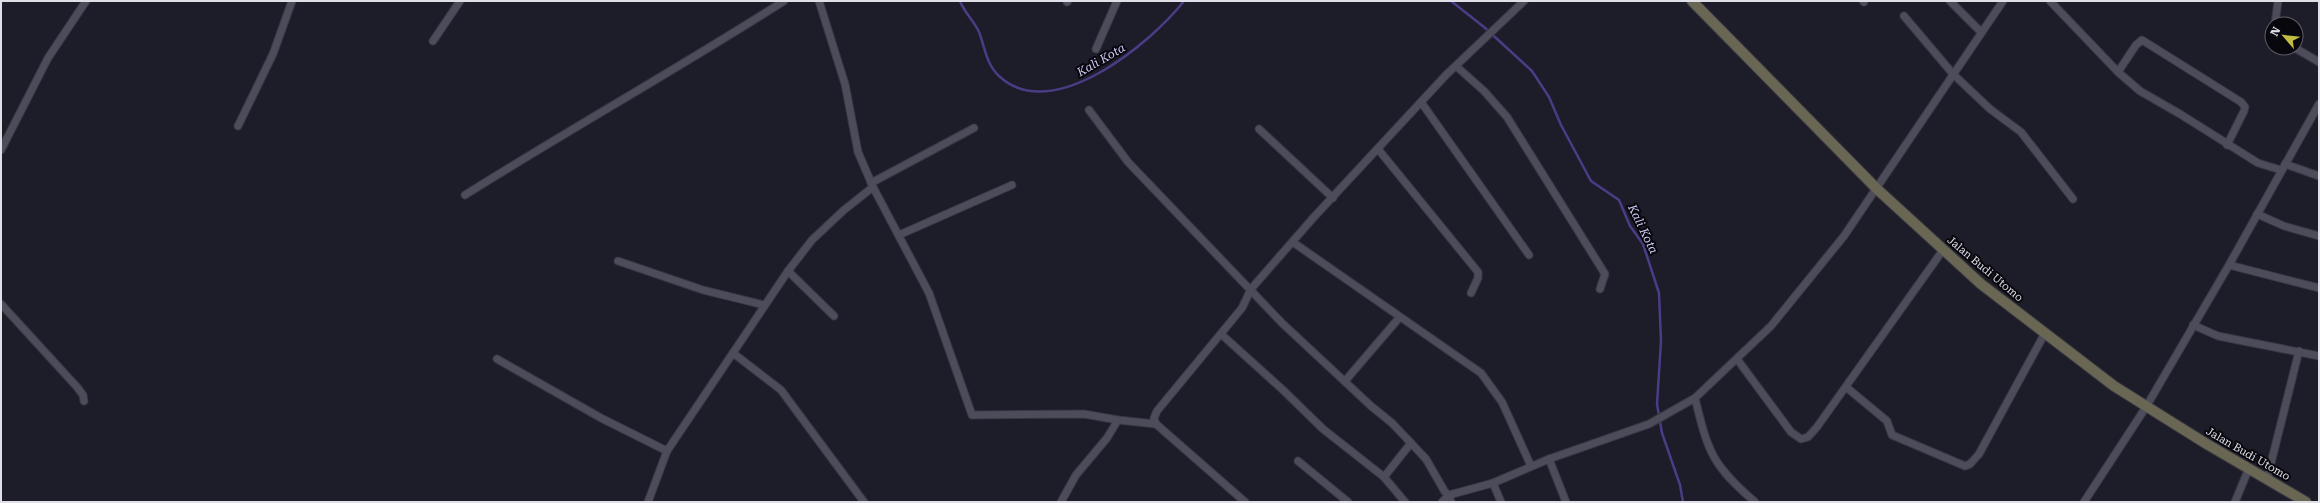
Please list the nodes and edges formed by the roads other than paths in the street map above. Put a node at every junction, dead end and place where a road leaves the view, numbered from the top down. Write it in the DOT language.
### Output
graph roads {
  1 [pos="86,1"];
  2 [pos="292,1"];
  3 [pos="460,1"];
  4 [pos="784,1"];
  5 [pos="819,1"];
  6 [pos="1116,1"];
  7 [pos="1524,1"];
  8 [pos="1692,1"];
  9 [pos="1950,1"];
  10 [pos="2003,1"];
  11 [pos="2050,1"];
  12 [pos="2278,1"];
  13 [pos="1904,16"];
  14 [pos="2276,16"];
  15 [pos="1981,32"];
  16 [pos="433,41"];
  17 [pos="1096,49"];
  18 [pos="2304,53"];
  19 [pos="2319,62"];
  20 [pos="1456,66"];
  21 [pos="2118,72"];
  22 [pos="1952,74"];
  23 [pos="1421,102"];
  24 [pos="2319,104"];
  25 [pos="1089,110"];
  26 [pos="238,126"];
  27 [pos="974,128"];
  28 [pos="1259,129"];
  29 [pos="2227,145"];
  30 [pos="1378,149"];
  31 [pos="1,150"];
  32 [pos="2283,167"];
  33 [pos="2319,176"];
  34 [pos="872,185"];
  35 [pos="1012,186"];
  36 [pos="1877,188"];
  37 [pos="465,195"];
  38 [pos="1334,198"];
  39 [pos="2073,199"];
  40 [pos="2257,214"];
  41 [pos="899,235"];
  42 [pos="2319,236"];
  43 [pos="1294,243"];
  44 [pos="1943,250"];
  45 [pos="1529,255"];
  46 [pos="618,261"];
  47 [pos="2229,265"];
  48 [pos="788,271"];
  49 [pos="2319,288"];
  50 [pos="1600,289"];
  51 [pos="1251,290"];
  52 [pos="1471,293"];
  53 [pos="1,304"];
  54 [pos="764,305"];
  55 [pos="834,316"];
  56 [pos="1400,318"];
  57 [pos="2193,326"];
  58 [pos="2045,333"];
  59 [pos="1221,334"];
  60 [pos="2299,351"];
  61 [pos="733,353"];
  62 [pos="2319,356"];
  63 [pos="1737,358"];
  64 [pos="498,359"];
  65 [pos="1345,381"];
  66 [pos="1846,387"];
  67 [pos="1695,398"];
  68 [pos="84,401"];
  69 [pos="2146,407"];
  70 [pos="1118,420"];
  71 [pos="1156,424"];
  72 [pos="1411,443"];
  73 [pos="667,452"];
  74 [pos="1549,460"];
  75 [pos="1298,461"];
  76 [pos="1531,466"];
  77 [pos="2249,468"];
  78 [pos="1384,477"];
  79 [pos="2267,479"];
  80 [pos="1493,483"];
  81 [pos="1450,498"];
  82 [pos="2304,501"];
  83 [pos="648,502"];
  84 [pos="864,502"];
  85 [pos="1061,502"];
  86 [pos="1245,502"];
  87 [pos="1348,502"];
  88 [pos="1405,502"];
  89 [pos="1442,502"];
  90 [pos="1502,502"];
  91 [pos="1566,502"];
  92 [pos="1755,502"];
  93 [pos="2084,502"];
  94 [pos="2235,502"];
  1 -- 31 [label="street"];
  2 -- 26 [label="street"];
  3 -- 16 [label="street"];
  4 -- 37 [label="street"];
  5 -- 34 [label="street"];
  6 -- 17 [label="street"];
  7 -- 20 [label="street"];
  8 -- 36 [label="street, Jalan Budi Utomo"];
  9 -- 15 [label="street"];
  10 -- 15 [label="street"];
  11 -- 21 [label="street"];
  12 -- 14 [label="street"];
  13 -- 22 [label="street"];
  15 -- 22 [label="street"];
  18 -- 19 [label="street"];
  20 -- 23 [label="street"];
  20 -- 50 [label="street"];
  21 -- 29 [label="street"];
  21 -- 29 [label="street"];
  22 -- 36 [label="street"];
  22 -- 39 [label="street"];
  23 -- 30 [label="street"];
  23 -- 45 [label="street"];
  24 -- 32 [label="street"];
  25 -- 51 [label="street"];
  27 -- 34 [label="street"];
  28 -- 38 [label="street"];
  29 -- 32 [label="street"];
  30 -- 38 [label="street"];
  30 -- 52 [label="street"];
  32 -- 33 [label="street"];
  32 -- 40 [label="street"];
  34 -- 41 [label="street"];
  34 -- 48 [label="street"];
  35 -- 41 [label="street"];
  36 -- 44 [label="street, Jalan Budi Utomo"];
  36 -- 63 [label="street"];
  38 -- 43 [label="street"];
  40 -- 42 [label="street"];
  40 -- 47 [label="street"];
  41 -- 70 [label="street"];
  43 -- 51 [label="street"];
  43 -- 56 [label="street"];
  44 -- 58 [label="street, Jalan Budi Utomo"];
  44 -- 66 [label="street"];
  46 -- 54 [label="street"];
  47 -- 49 [label="street"];
  47 -- 57 [label="street"];
  48 -- 54 [label="street"];
  48 -- 55 [label="street"];
  51 -- 59 [label="street"];
  51 -- 65 [label="street"];
  53 -- 68 [label="street"];
  54 -- 61 [label="street"];
  56 -- 65 [label="street"];
  56 -- 76 [label="street"];
  57 -- 60 [label="street"];
  57 -- 69 [label="street"];
  58 -- 66 [label="street"];
  58 -- 69 [label="street, Jalan Budi Utomo"];
  59 -- 71 [label="street"];
  59 -- 78 [label="street"];
  60 -- 62 [label="street"];
  60 -- 79 [label="street"];
  61 -- 73 [label="street"];
  61 -- 84 [label="street"];
  63 -- 66 [label="street"];
  63 -- 67 [label="street"];
  64 -- 73 [label="street"];
  65 -- 72 [label="street"];
  67 -- 74 [label="street"];
  67 -- 92 [label="street"];
  69 -- 77 [label="street, Jalan Budi Utomo"];
  69 -- 93 [label="street"];
  70 -- 71 [label="street"];
  70 -- 85 [label="street"];
  71 -- 86 [label="street"];
  72 -- 78 [label="street"];
  72 -- 81 [label="street"];
  73 -- 83 [label="street"];
  74 -- 76 [label="street"];
  74 -- 91 [label="street"];
  75 -- 87 [label="street"];
  76 -- 80 [label="street"];
  77 -- 79 [label="street, Jalan Budi Utomo"];
  77 -- 94 [label="street"];
  78 -- 88 [label="street"];
  79 -- 82 [label="street, Jalan Budi Utomo"];
  80 -- 81 [label="street"];
  80 -- 90 [label="street"];
  81 -- 89 [label="street"];
}
